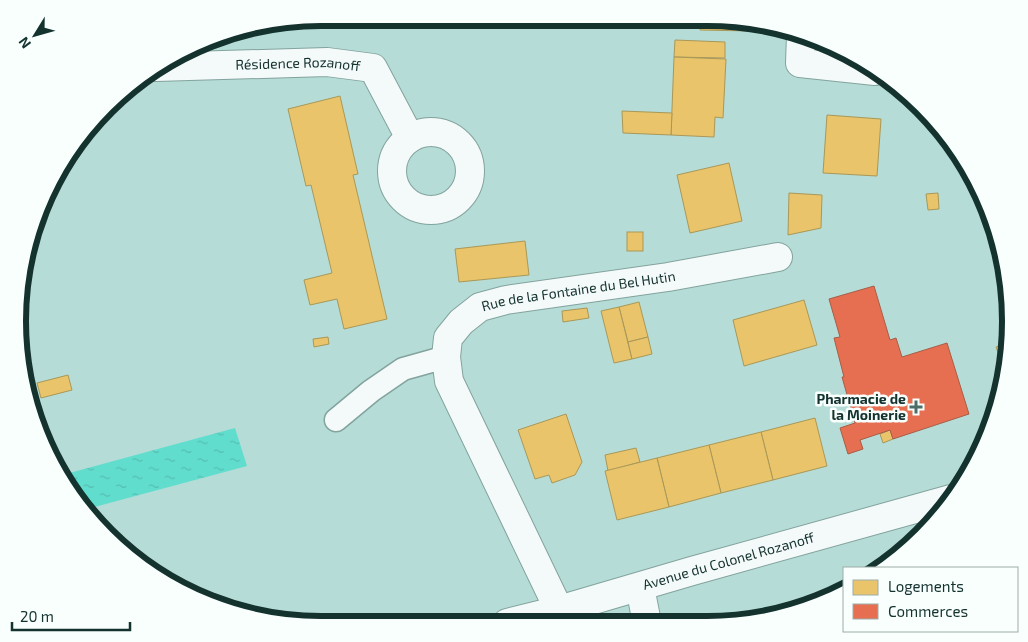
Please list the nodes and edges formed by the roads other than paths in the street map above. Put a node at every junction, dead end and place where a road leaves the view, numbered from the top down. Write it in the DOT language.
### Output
graph roads {
  1 [pos="801,42"];
  2 [pos="204,54"];
  3 [pos="189,58"];
  4 [pos="860,69"];
  5 [pos="410,138"];
  6 [pos="778,257"];
  7 [pos="446,357"];
  8 [pos="336,420"];
  9 [pos="938,504"];
  10 [pos="640,587"];
  11 [pos="560,610"];
  12 [pos="536,616"];
  13 [pos="645,616"];
  1 -- 4 [label="street"];
  2 -- 3 [label="street, Résidence Rozanoff"];
  2 -- 5 [label="street, Résidence Rozanoff"];
  6 -- 7 [label="street, Rue de la Fontaine du Bel Hutin"];
  7 -- 8 [label="lane"];
  7 -- 11 [label="street, Rue de la Fontaine du Bel Hutin"];
  9 -- 10 [label="street, Avenue du Colonel Rozanoff"];
  10 -- 11 [label="street, Avenue du Colonel Rozanoff"];
  10 -- 13 [label="street"];
  11 -- 12 [label="street, Avenue du Colonel Rozanoff"];
}
